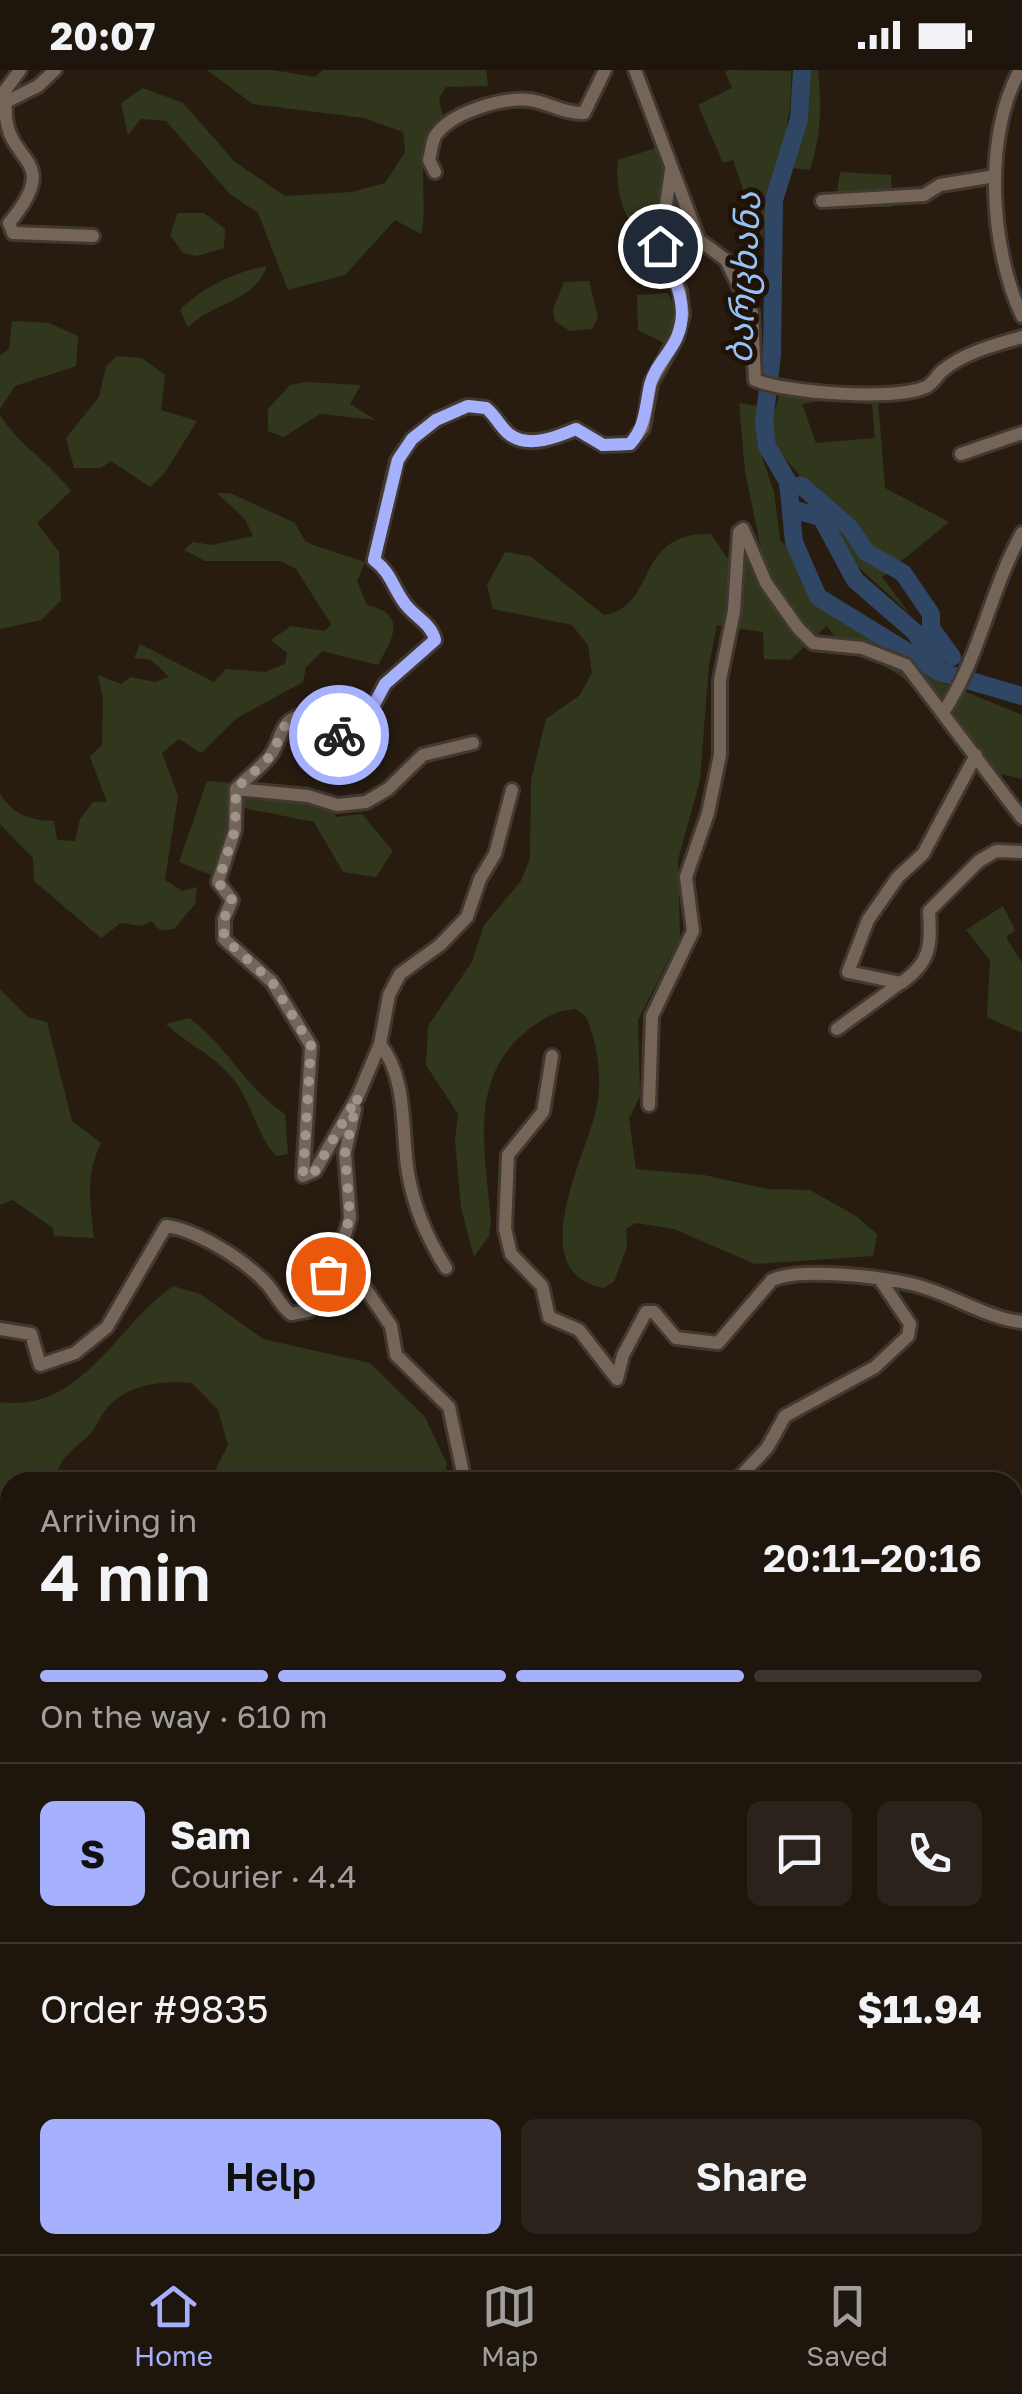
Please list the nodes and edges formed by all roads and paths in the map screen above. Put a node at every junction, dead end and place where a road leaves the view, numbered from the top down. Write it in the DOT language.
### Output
graph roads {
  1 [pos="20,70"];
  2 [pos="56,70"];
  3 [pos="605,70"];
  4 [pos="634,70"];
  5 [pos="1020,70"];
  6 [pos="6,102"];
  7 [pos="671,170"];
  8 [pos="435,172"];
  9 [pos="996,176"];
  10 [pos="822,201"];
  11 [pos="93,236"];
  12 [pos="1022,316"];
  13 [pos="1022,338"];
  14 [pos="1022,434"];
  15 [pos="961,454"];
  16 [pos="1022,533"];
  17 [pos="944,712"];
  18 [pos="473,742"];
  19 [pos="976,755"];
  20 [pos="236,789"];
  21 [pos="512,790"];
  22 [pos="1022,818"];
  23 [pos="1022,852"];
  24 [pos="901,983"];
  25 [pos="836,1029"];
  26 [pos="380,1044"];
  27 [pos="552,1056"];
  28 [pos="358,1096"];
  29 [pos="649,1105"];
  30 [pos="338,1258"];
  31 [pos="446,1268"];
  32 [pos="881,1280"];
  33 [pos="1022,1322"];
  34 [pos="0,1328"];
  35 [pos="463,1472"];
  36 [pos="744,1472"];
  1 -- 6 [label="street"];
  2 -- 6 [label="street"];
  3 -- 8 [label="street"];
  4 -- 7 [label="street"];
  5 -- 9 [label="street"];
  6 -- 11 [label="street"];
  7 -- 13 [label="street"];
  7 -- 20 [label="street"];
  9 -- 10 [label="street"];
  9 -- 12 [label="street"];
  14 -- 15 [label="street"];
  16 -- 17 [label="street"];
  17 -- 19 [label="street"];
  17 -- 29 [label="street"];
  18 -- 20 [label="street"];
  19 -- 22 [label="street"];
  19 -- 24 [label="street"];
  20 -- 28 [label="street"];
  21 -- 26 [label="street"];
  23 -- 24 [label="street"];
  24 -- 25 [label="street"];
  26 -- 28 [label="street"];
  26 -- 31 [label="street"];
  27 -- 32 [label="street"];
  28 -- 30 [label="street"];
  30 -- 34 [label="street"];
  30 -- 35 [label="street"];
  32 -- 33 [label="street"];
  32 -- 36 [label="street"];
}
